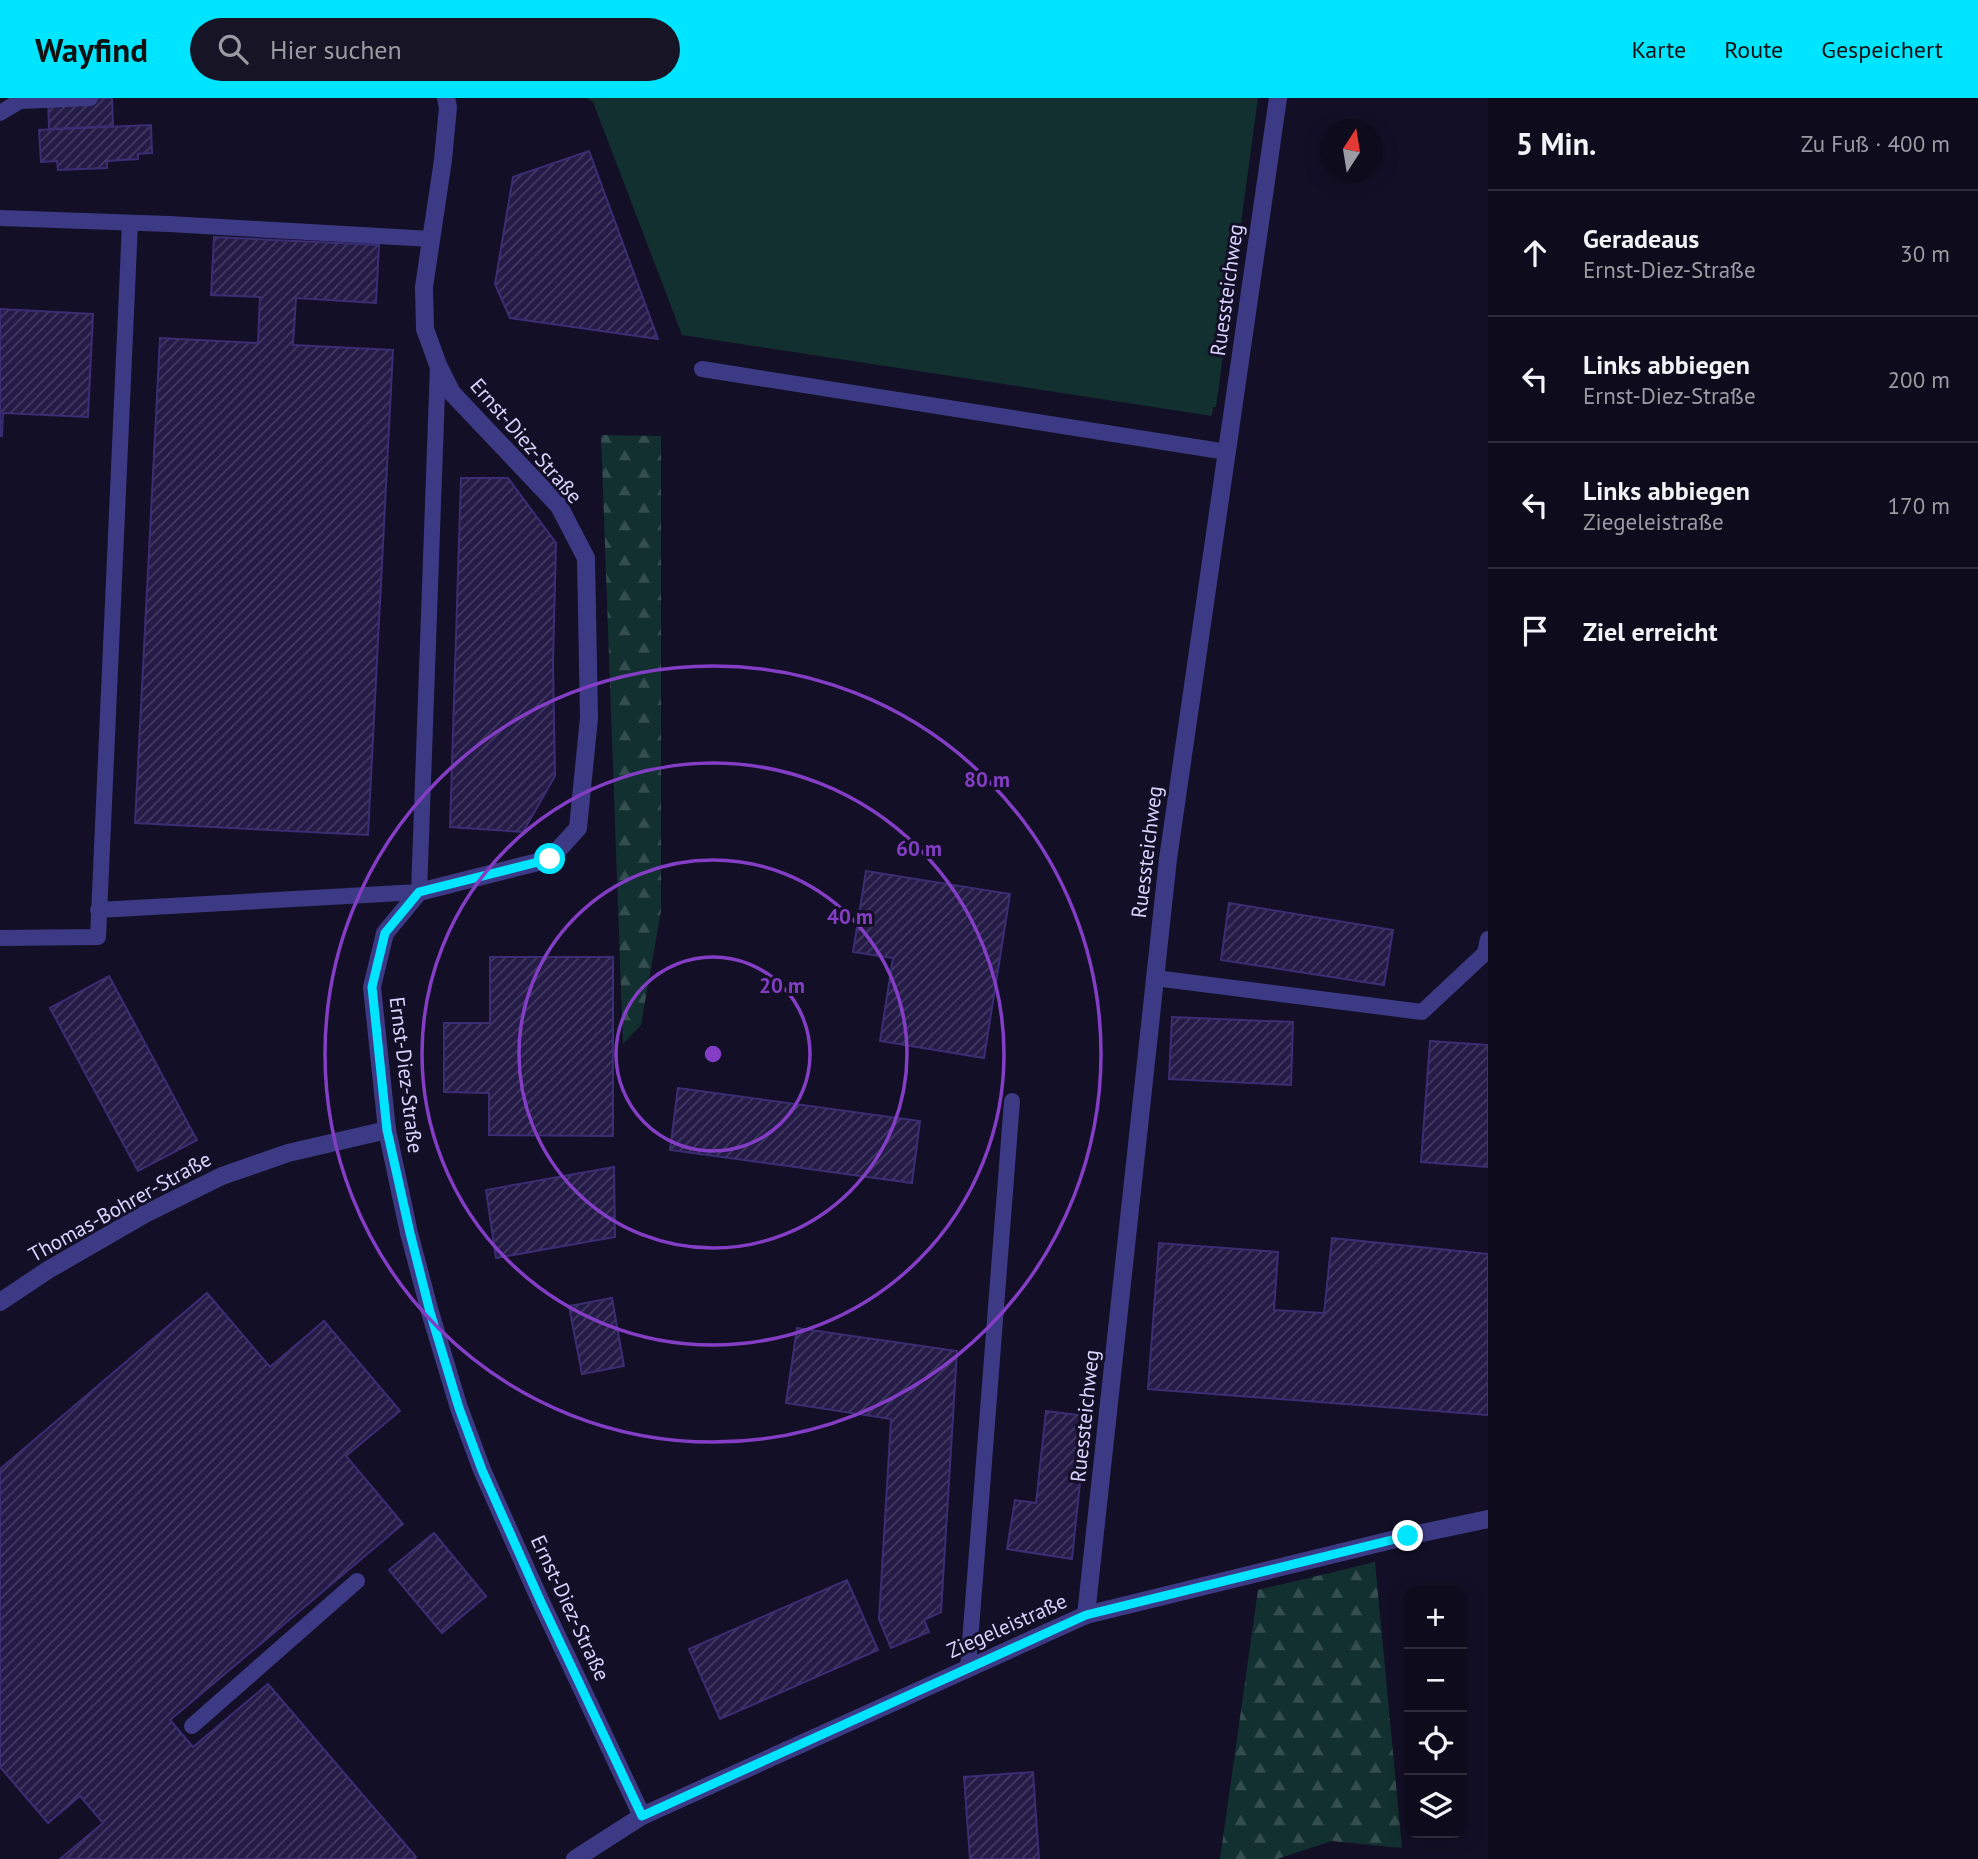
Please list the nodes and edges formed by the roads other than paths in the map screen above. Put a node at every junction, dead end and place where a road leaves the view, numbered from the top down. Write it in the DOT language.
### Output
graph roads {
  1 [pos="90,98"];
  2 [pos="446,98"];
  3 [pos="1278,98"];
  4 [pos="0,113"];
  5 [pos="0,218"];
  6 [pos="130,223"];
  7 [pos="431,239"];
  8 [pos="438,365"];
  9 [pos="702,369"];
  10 [pos="1227,452"];
  11 [pos="419,892"];
  12 [pos="98,910"];
  13 [pos="0,938"];
  14 [pos="1488,939"];
  15 [pos="1155,978"];
  16 [pos="1012,1101"];
  17 [pos="387,1130"];
  18 [pos="0,1302"];
  19 [pos="1488,1519"];
  20 [pos="358,1581"];
  21 [pos="1086,1615"];
  22 [pos="968,1668"];
  23 [pos="192,1726"];
  24 [pos="642,1816"];
  25 [pos="575,1859"];
  1 -- 4 [label="lane"];
  2 -- 7 [label="street, Ernst-Diez-Straße"];
  3 -- 10 [label="street, Ruessteichweg"];
  5 -- 6 [label="lane"];
  6 -- 7 [label="lane"];
  6 -- 12 [label="lane"];
  7 -- 8 [label="street, Ernst-Diez-Straße"];
  8 -- 11 [label="lane"];
  8 -- 11 [label="street, Ernst-Diez-Straße"];
  9 -- 10 [label="lane"];
  10 -- 15 [label="street, Ruessteichweg"];
  11 -- 12 [label="lane"];
  11 -- 17 [label="street, Ernst-Diez-Straße"];
  12 -- 13 [label="lane"];
  14 -- 15 [label="lane"];
  15 -- 21 [label="street, Ruessteichweg"];
  16 -- 22 [label="lane"];
  17 -- 18 [label="street, Thomas-Bohrer-Straße"];
  17 -- 24 [label="street, Ernst-Diez-Straße"];
  19 -- 21 [label="street, Ziegeleistraße"];
  20 -- 23 [label="lane"];
  21 -- 22 [label="street, Ziegeleistraße"];
  22 -- 24 [label="street, Ziegeleistraße"];
  24 -- 25 [label="street, Ziegeleistraße"];
}
